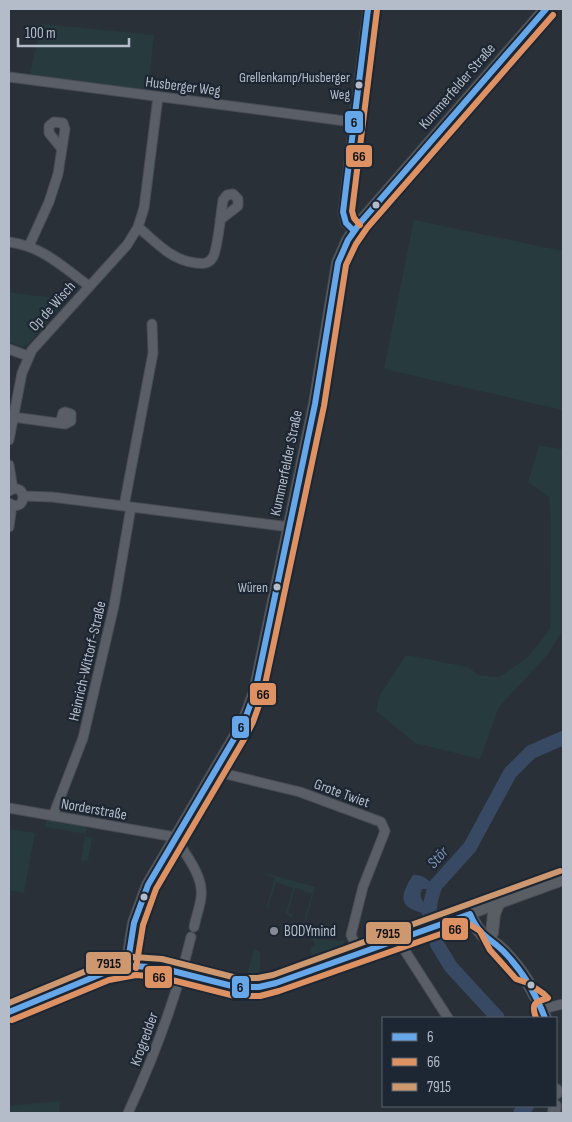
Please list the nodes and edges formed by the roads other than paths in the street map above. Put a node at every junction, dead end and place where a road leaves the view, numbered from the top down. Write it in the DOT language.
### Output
graph roads {
  1 [pos="368,9"];
  2 [pos="546,9"];
  3 [pos="9,77"];
  4 [pos="158,97"];
  5 [pos="353,122"];
  6 [pos="62,149"];
  7 [pos="220,220"];
  8 [pos="138,227"];
  9 [pos="354,231"];
  10 [pos="9,242"];
  11 [pos="29,246"];
  12 [pos="89,286"];
  13 [pos="152,324"];
  14 [pos="9,349"];
  15 [pos="28,356"];
  16 [pos="13,417"];
  17 [pos="60,423"];
  18 [pos="9,440"];
  19 [pos="9,465"];
  20 [pos="11,490"];
  21 [pos="23,496"];
  22 [pos="10,504"];
  23 [pos="127,506"];
  24 [pos="9,527"];
  25 [pos="290,527"];
  26 [pos="216,769"];
  27 [pos="9,808"];
  28 [pos="52,816"];
  29 [pos="175,837"];
  30 [pos="563,879"];
  31 [pos="498,904"];
  32 [pos="470,914"];
  33 [pos="194,927"];
  34 [pos="492,933"];
  35 [pos="191,937"];
  36 [pos="398,940"];
  37 [pos="497,945"];
  38 [pos="358,953"];
  39 [pos="127,967"];
  40 [pos="181,973"];
  41 [pos="563,1004"];
  42 [pos="9,1012"];
  43 [pos="544,1013"];
  44 [pos="447,1017"];
  45 [pos="128,1113"];
  1 -- 5 [label="street"];
  2 -- 9 [label="street, Kummerfelder Straße"];
  3 -- 4 [label="street, Husberger Weg"];
  4 -- 5 [label="street, Husberger Weg"];
  4 -- 8 [label="street, Op de Wisch"];
  5 -- 9 [label="street"];
  6 -- 11 [label="street"];
  7 -- 8 [label="street"];
  8 -- 12 [label="street, Op de Wisch"];
  9 -- 25 [label="street, Kummerfelder Straße"];
  10 -- 11 [label="street"];
  11 -- 12 [label="street"];
  12 -- 15 [label="street, Op de Wisch"];
  13 -- 23 [label="street, Heinrich-Wittorf-Straße"];
  14 -- 15 [label="street"];
  15 -- 16 [label="street, Op de Wisch"];
  16 -- 17 [label="street"];
  16 -- 18 [label="street, Op de Wisch"];
  19 -- 20 [label="street"];
  20 -- 21 [label="street"];
  21 -- 22 [label="street"];
  21 -- 23 [label="street"];
  22 -- 24 [label="street"];
  23 -- 25 [label="street"];
  23 -- 28 [label="street, Heinrich-Wittorf-Straße"];
  25 -- 26 [label="street, Kummerfelder Straße"];
  26 -- 29 [label="street, Kummerfelder Straße"];
  26 -- 38 [label="street, Grote Twiet"];
  27 -- 28 [label="street, Norderstraße"];
  28 -- 29 [label="street, Norderstraße"];
  29 -- 33 [label="street"];
  29 -- 39 [label="street, Kummerfelder Straße"];
  30 -- 31 [label="street"];
  31 -- 32 [label="street"];
  31 -- 34 [label="street"];
  32 -- 34 [label="street"];
  32 -- 36 [label="street"];
  32 -- 37 [label="street"];
  34 -- 37 [label="street"];
  35 -- 40 [label="street, Krogredder"];
  36 -- 38 [label="street"];
  36 -- 44 [label="street"];
  37 -- 43 [label="street"];
  38 -- 40 [label="street"];
  39 -- 40 [label="street"];
  39 -- 42 [label="street"];
  40 -- 45 [label="street, Krogredder"];
  41 -- 43 [label="street"];
}
